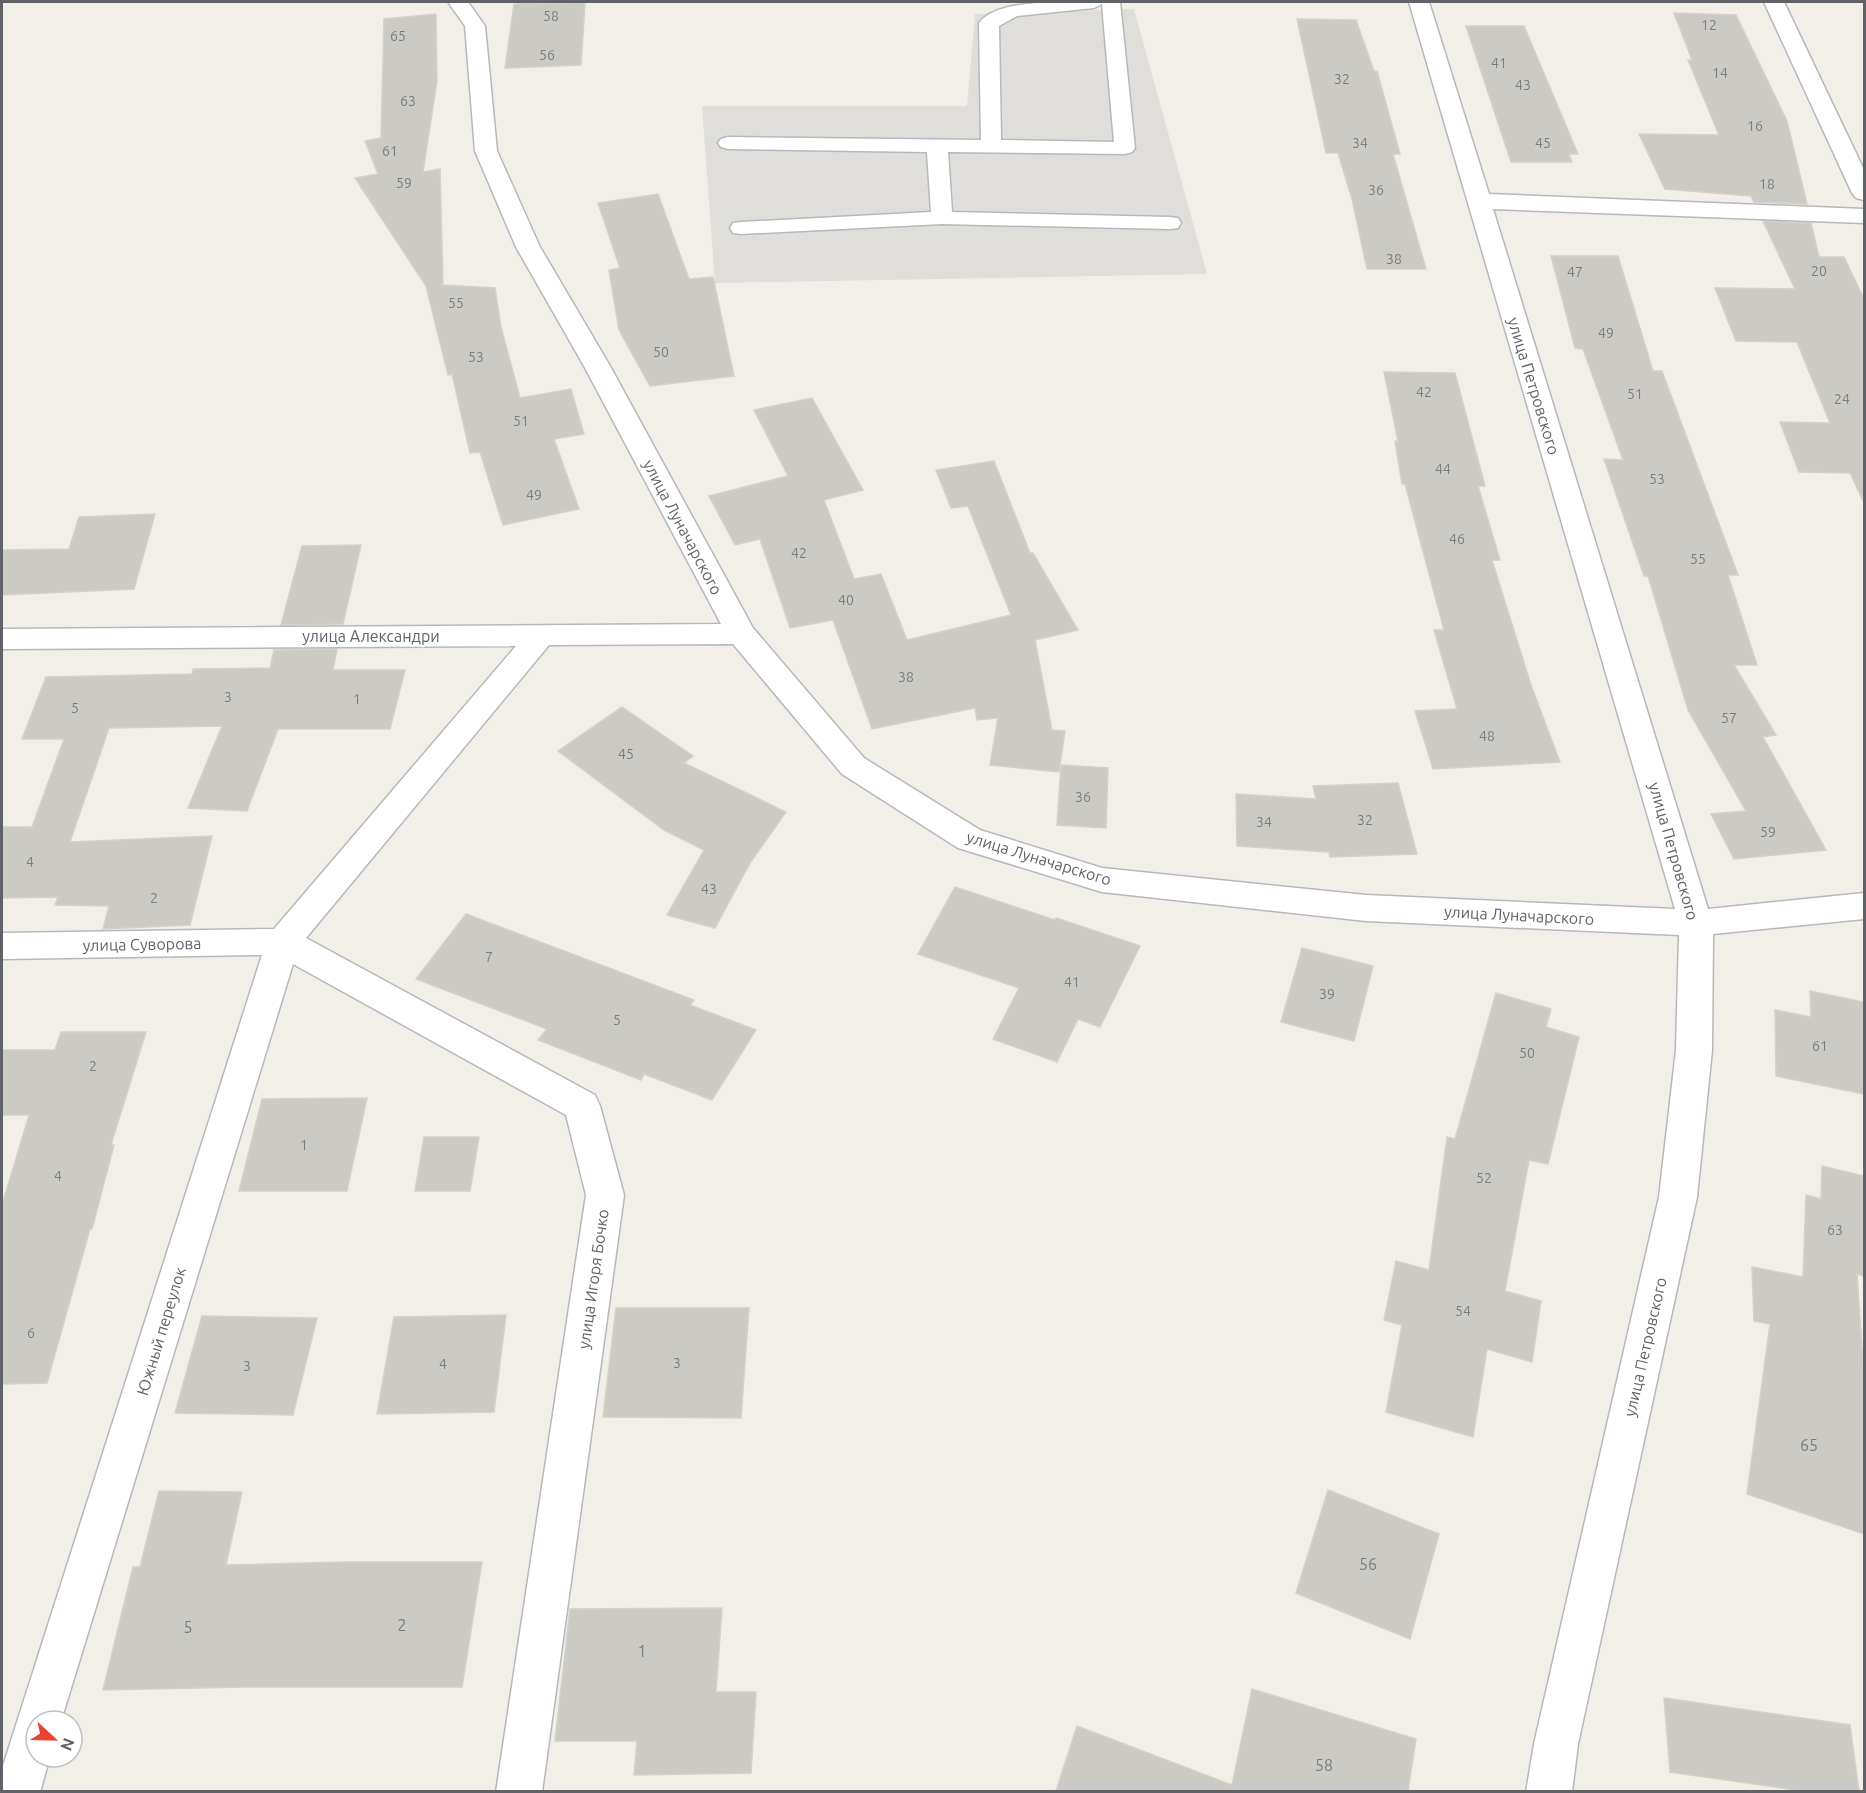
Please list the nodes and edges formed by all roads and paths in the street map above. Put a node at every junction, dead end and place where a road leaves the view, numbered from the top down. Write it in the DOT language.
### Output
graph roads {
  1 [pos="458,2"];
  2 [pos="1094,2"];
  3 [pos="1111,2"];
  4 [pos="1419,2"];
  5 [pos="1774,2"];
  6 [pos="728,143"];
  7 [pos="937,145"];
  8 [pos="991,146"];
  9 [pos="1864,193"];
  10 [pos="1478,201"];
  11 [pos="1864,216"];
  12 [pos="942,218"];
  13 [pos="1170,222"];
  14 [pos="741,228"];
  15 [pos="741,634"];
  16 [pos="541,635"];
  17 [pos="2,639"];
  18 [pos="1864,906"];
  19 [pos="1696,923"];
  20 [pos="283,942"];
  21 [pos="2,946"];
  22 [pos="43,1709"];
  23 [pos="24,1769"];
  24 [pos="17,1791"];
  25 [pos="519,1791"];
  26 [pos="1549,1791"];
  1 -- 15 [label="street, улица Луначарского"];
  2 -- 8 [label="lane"];
  3 -- 8 [label="lane"];
  4 -- 10 [label="street, улица Петровского"];
  5 -- 9 [label="street"];
  6 -- 7 [label="lane"];
  7 -- 8 [label="lane"];
  7 -- 12 [label="lane"];
  10 -- 11 [label="street"];
  10 -- 19 [label="street, улица Петровского"];
  12 -- 13 [label="lane"];
  12 -- 14 [label="lane"];
  15 -- 16 [label="street, улица Александри"];
  15 -- 19 [label="street, улица Луначарского"];
  16 -- 17 [label="street, улица Александри"];
  16 -- 20 [label="street"];
  18 -- 19 [label="street, улица Луначарского"];
  19 -- 26 [label="street, улица Петровского"];
  20 -- 21 [label="street, улица Суворова"];
  20 -- 22 [label="street, Южный переулок"];
  20 -- 25 [label="street, улица Игоря Бочко"];
  23 -- 24 [label="street"];
}
